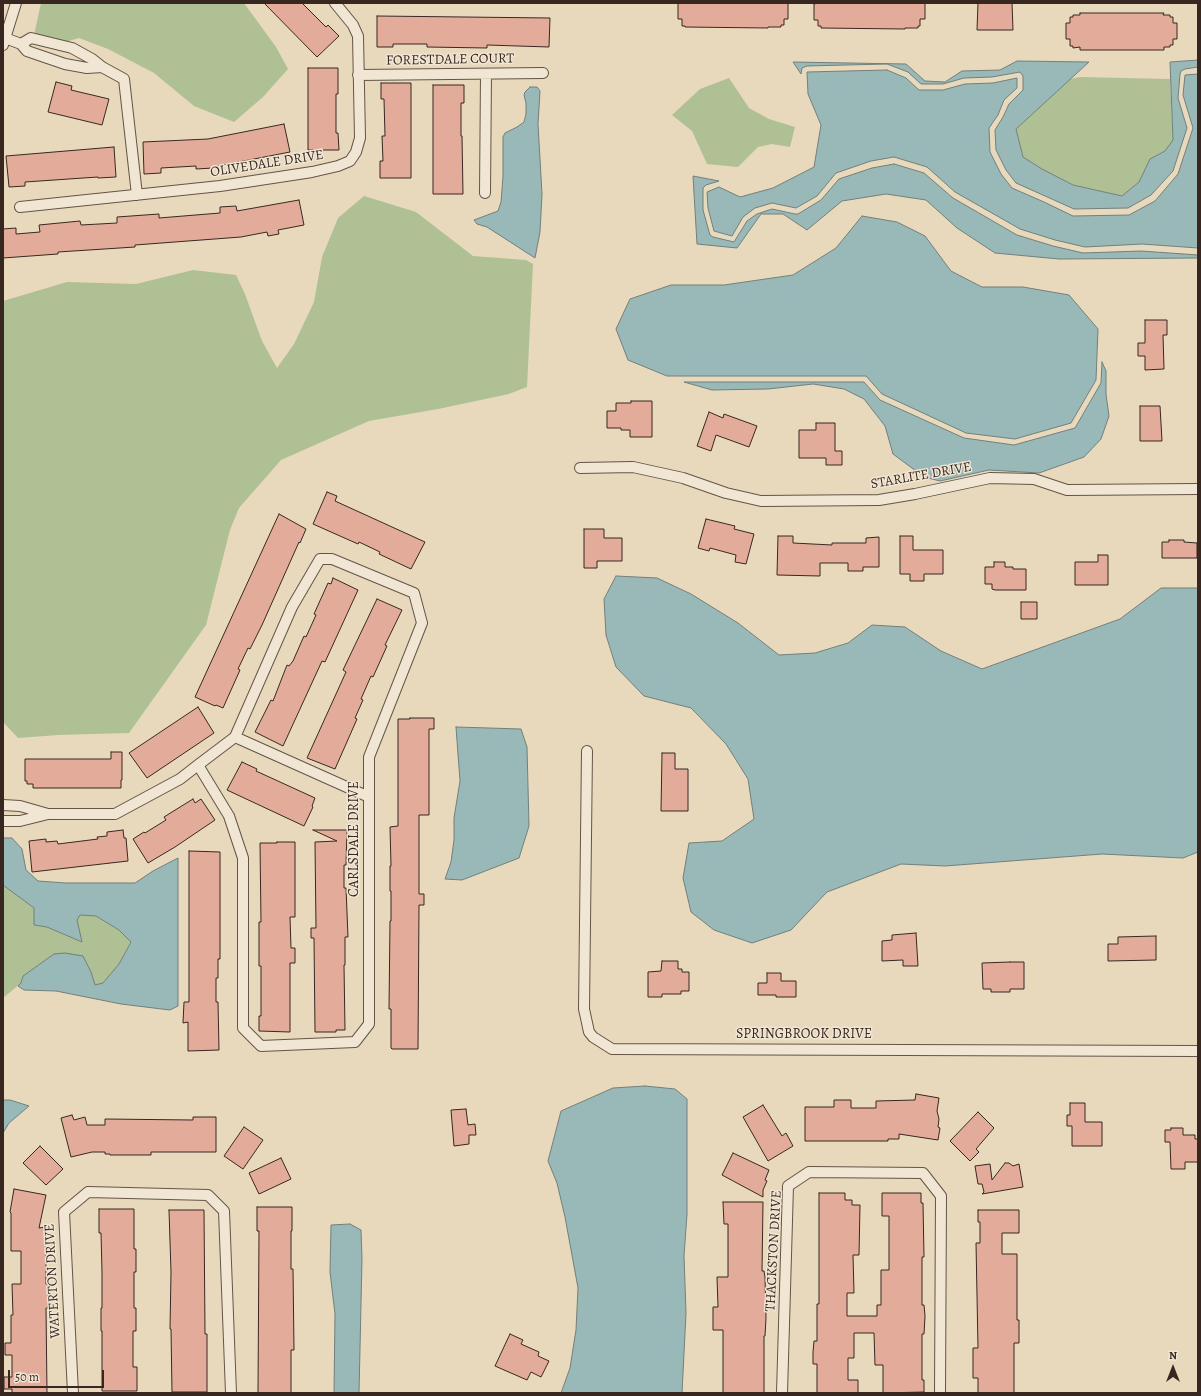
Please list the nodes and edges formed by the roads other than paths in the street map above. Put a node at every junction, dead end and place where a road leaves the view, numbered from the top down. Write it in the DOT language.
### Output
graph roads {
  1 [pos="16,3"];
  2 [pos="336,3"];
  3 [pos="4,42"];
  4 [pos="22,44"];
  5 [pos="54,44"];
  6 [pos="50,59"];
  7 [pos="102,67"];
  8 [pos="543,73"];
  9 [pos="486,74"];
  10 [pos="358,75"];
  11 [pos="485,193"];
  12 [pos="137,195"];
  13 [pos="20,207"];
  14 [pos="580,468"];
  15 [pos="1198,489"];
  16 [pos="235,737"];
  17 [pos="587,751"];
  18 [pos="198,765"];
  19 [pos="369,797"];
  20 [pos="3,805"];
  21 [pos="48,814"];
  22 [pos="3,821"];
  23 [pos="1198,1051"];
  24 [pos="73,1393"];
  25 [pos="231,1393"];
  26 [pos="782,1393"];
  27 [pos="940,1393"];
  1 -- 3 [label="street"];
  2 -- 10 [label="street, OLIVEDALE DRIVE"];
  3 -- 4 [label="street"];
  4 -- 5 [label="street"];
  4 -- 6 [label="street"];
  5 -- 6 [label="street"];
  5 -- 7 [label="street"];
  6 -- 7 [label="street"];
  7 -- 12 [label="street"];
  8 -- 9 [label="street, FORESTDALE COURT"];
  9 -- 10 [label="street, FORESTDALE COURT"];
  9 -- 11 [label="street"];
  10 -- 12 [label="street, OLIVEDALE DRIVE"];
  12 -- 13 [label="street, OLIVEDALE DRIVE"];
  14 -- 15 [label="street, STARLITE DRIVE"];
  16 -- 18 [label="street, CARLSDALE DRIVE"];
  16 -- 19 [label="street"];
  16 -- 19 [label="street, CARLSDALE DRIVE"];
  17 -- 23 [label="street, SPRINGBROOK DRIVE"];
  18 -- 19 [label="street, CARLSDALE DRIVE"];
  18 -- 21 [label="street, CARLSDALE DRIVE"];
  20 -- 21 [label="street, CARLSDALE DRIVE"];
  21 -- 22 [label="street, CARLSDALE DRIVE"];
  24 -- 25 [label="street, WATERTON DRIVE"];
  26 -- 27 [label="street, THACKSTON DRIVE"];
}
